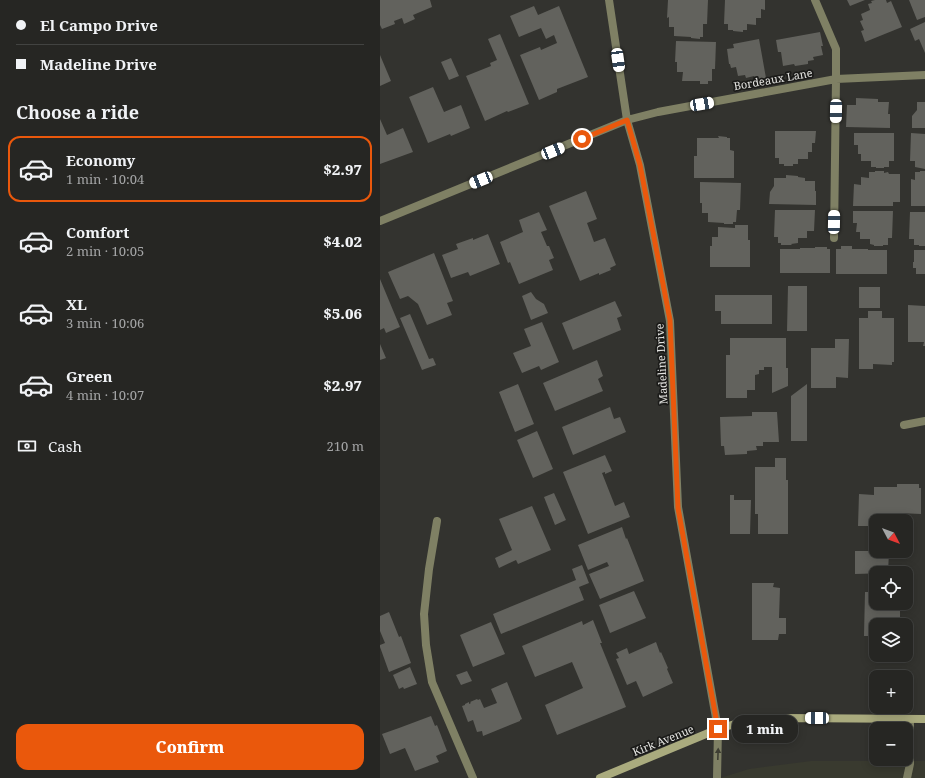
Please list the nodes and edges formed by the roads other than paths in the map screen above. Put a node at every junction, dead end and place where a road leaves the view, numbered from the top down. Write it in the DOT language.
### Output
graph roads {
  1 [pos="609,0"];
  2 [pos="815,0"];
  3 [pos="925,74"];
  4 [pos="836,79"];
  5 [pos="627,120"];
  6 [pos="380,221"];
  7 [pos="834,238"];
  8 [pos="925,420"];
  9 [pos="904,425"];
  10 [pos="437,521"];
  11 [pos="910,719"];
  12 [pos="925,720"];
  13 [pos="718,729"];
  14 [pos="473,778"];
  15 [pos="600,778"];
  16 [pos="717,778"];
  17 [pos="907,778"];
  1 -- 5 [label="street, Madeline Drive"];
  2 -- 4 [label="street"];
  3 -- 4 [label="street, Bordeaux Lane"];
  4 -- 5 [label="street, Bordeaux Lane"];
  4 -- 7 [label="street"];
  5 -- 6 [label="street, Bordeaux Lane"];
  5 -- 13 [label="street, Madeline Drive"];
  8 -- 9 [label="street"];
  10 -- 14 [label="street"];
  11 -- 12 [label="street, Kirk Avenue"];
  11 -- 13 [label="street, Kirk Avenue"];
  11 -- 17 [label="street"];
  13 -- 15 [label="street, Kirk Avenue"];
  16 -- 13 [label="street, Madeline Drive, one-way"];
}
